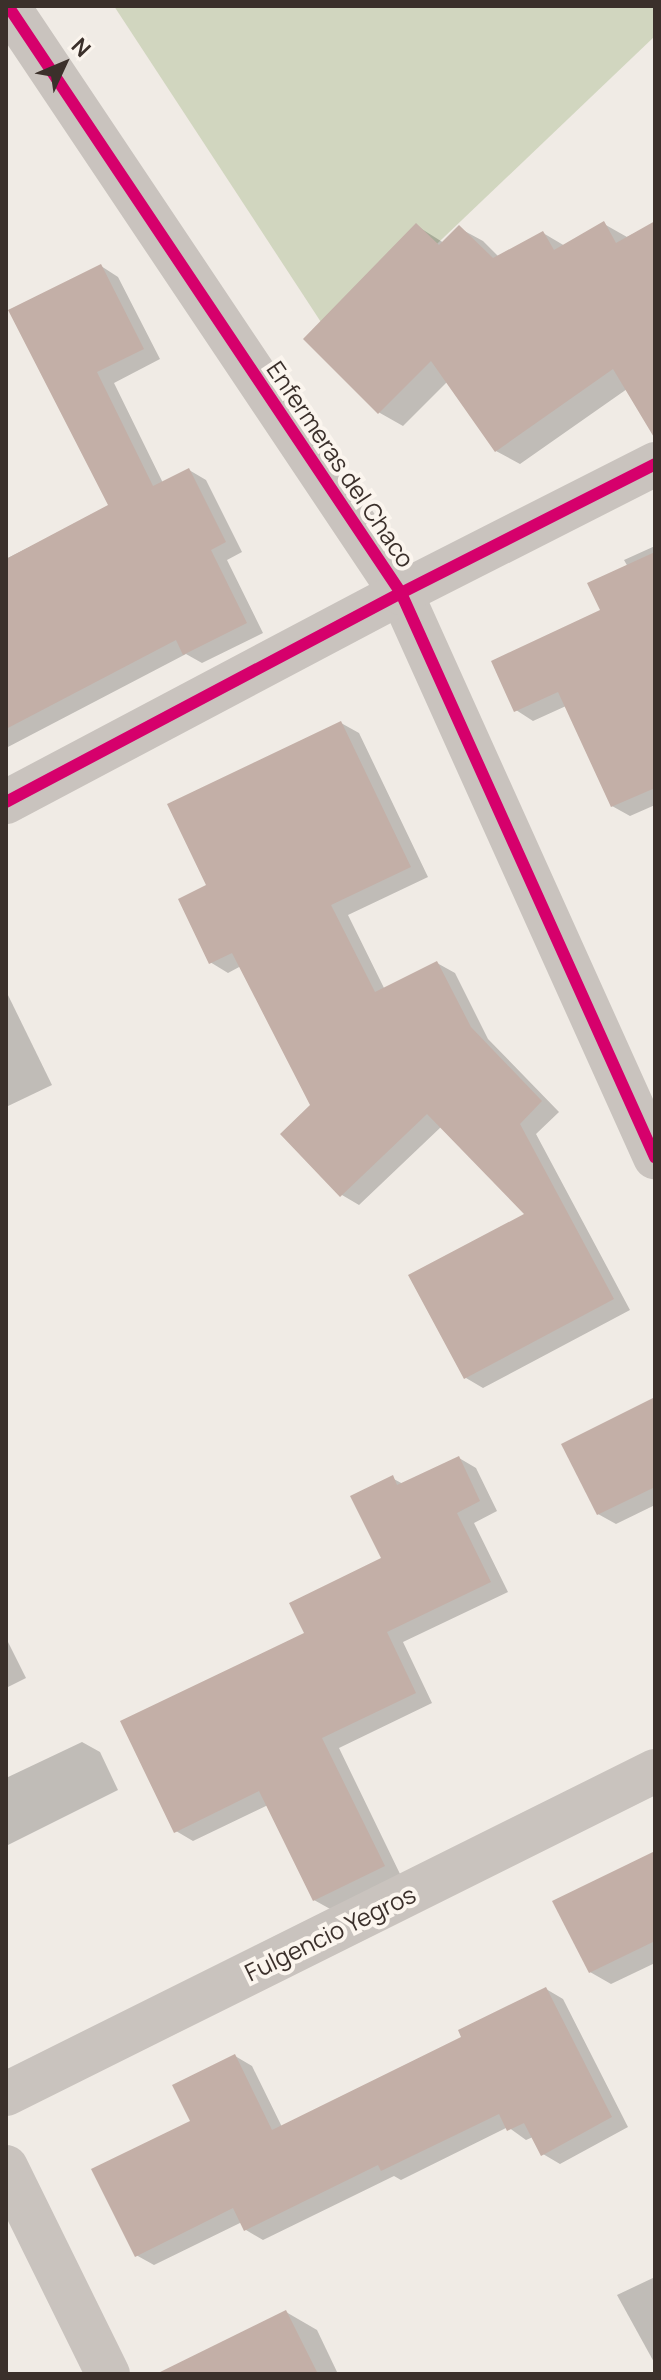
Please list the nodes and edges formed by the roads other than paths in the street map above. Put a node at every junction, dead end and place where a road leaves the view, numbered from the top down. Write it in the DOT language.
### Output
graph roads {
  1 [pos="8,6"];
  2 [pos="655,464"];
  3 [pos="401,593"];
  4 [pos="6,802"];
  5 [pos="655,1157"];
  6 [pos="655,1771"];
  7 [pos="6,2094"];
  8 [pos="6,2167"];
  9 [pos="108,2374"];
  1 -- 3 [label="street, Enfermeras del Chaco"];
  2 -- 3 [label="street"];
  3 -- 4 [label="street"];
  3 -- 5 [label="street, Enfermeras del Chaco"];
  6 -- 7 [label="street, Fulgencio Yegros"];
  8 -- 9 [label="street"];
}
